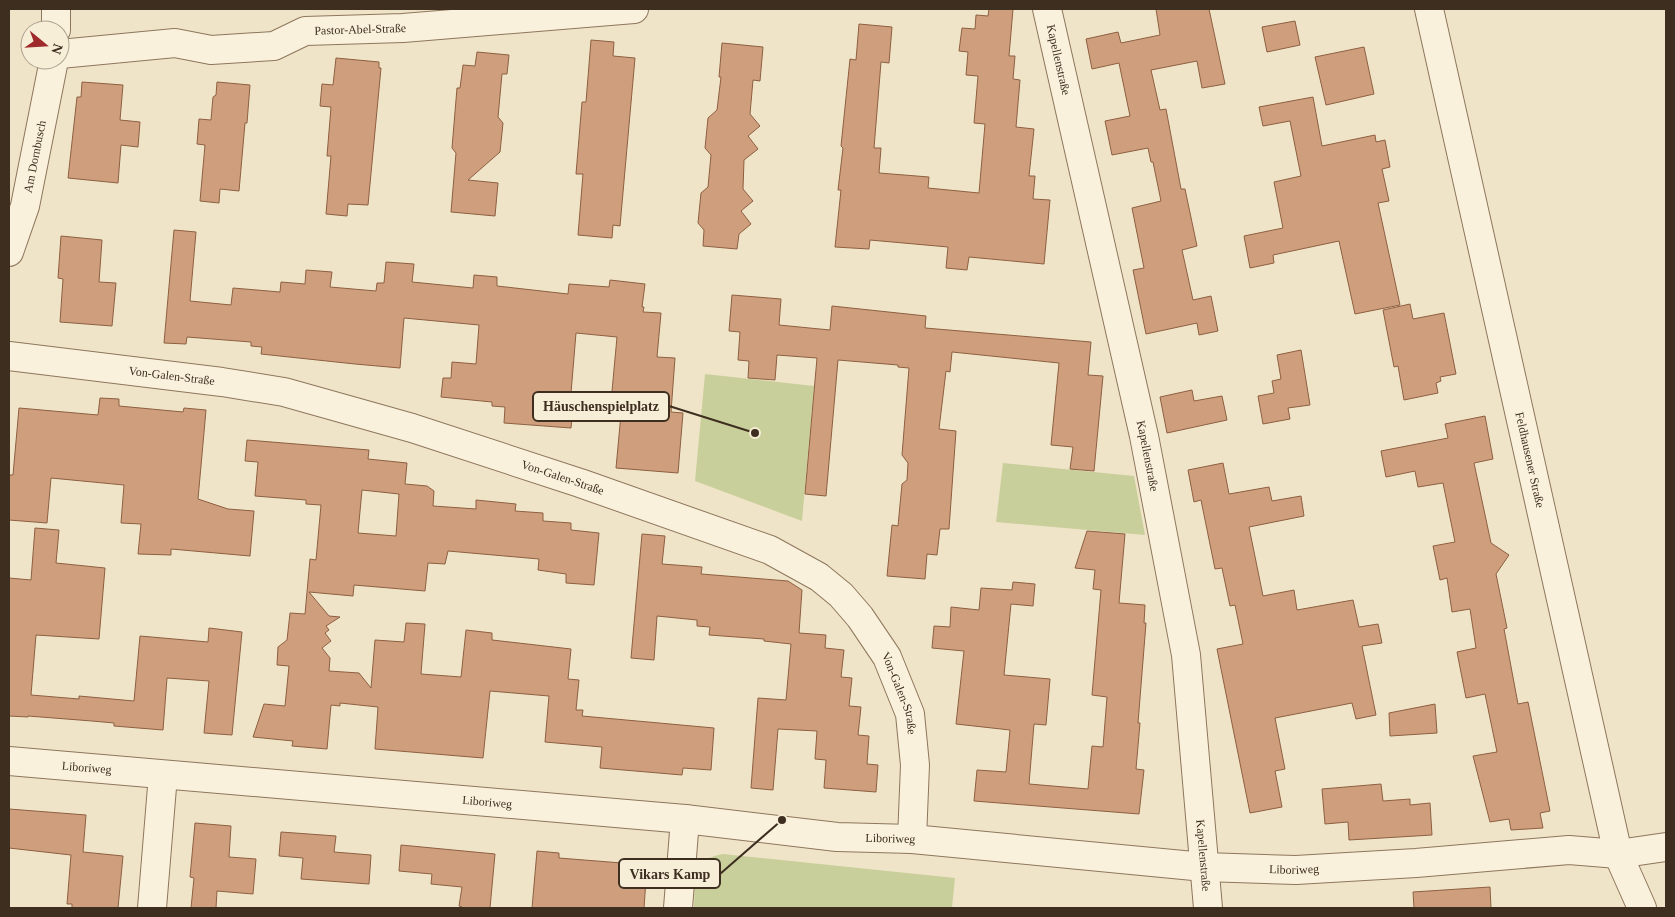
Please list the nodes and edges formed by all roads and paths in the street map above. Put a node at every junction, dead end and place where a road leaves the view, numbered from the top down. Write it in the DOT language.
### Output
graph roads {
  1 [pos="634,9"];
  2 [pos="1047,9"];
  3 [pos="1429,9"];
  4 [pos="418,17"];
  5 [pos="70,53"];
  6 [pos="52,70"];
  7 [pos="9,252"];
  8 [pos="9,356"];
  9 [pos="9,761"];
  10 [pos="163,775"];
  11 [pos="685,820"];
  12 [pos="912,839"];
  13 [pos="1666,847"];
  14 [pos="1618,854"];
  15 [pos="1204,867"];
  16 [pos="152,908"];
  17 [pos="678,908"];
  18 [pos="1208,908"];
  19 [pos="1642,908"];
  1 -- 4 [label="street, Pastor-Abel-Straße"];
  2 -- 15 [label="street, Kapellenstraße"];
  3 -- 14 [label="street, Feldhausener Straße"];
  4 -- 5 [label="street, Pastor-Abel-Straße"];
  6 -- 7 [label="street, Am Dornbusch"];
  8 -- 12 [label="street, Von-Galen-Straße"];
  9 -- 10 [label="street, Liboriweg"];
  10 -- 11 [label="street, Liboriweg"];
  10 -- 16 [label="street"];
  11 -- 12 [label="street, Liboriweg"];
  11 -- 17 [label="street"];
  12 -- 15 [label="street, Liboriweg"];
  13 -- 14 [label="street, Liboriweg"];
  14 -- 15 [label="street, Liboriweg"];
  14 -- 19 [label="street, Feldhausener Straße"];
  15 -- 18 [label="street, Kapellenstraße"];
}
